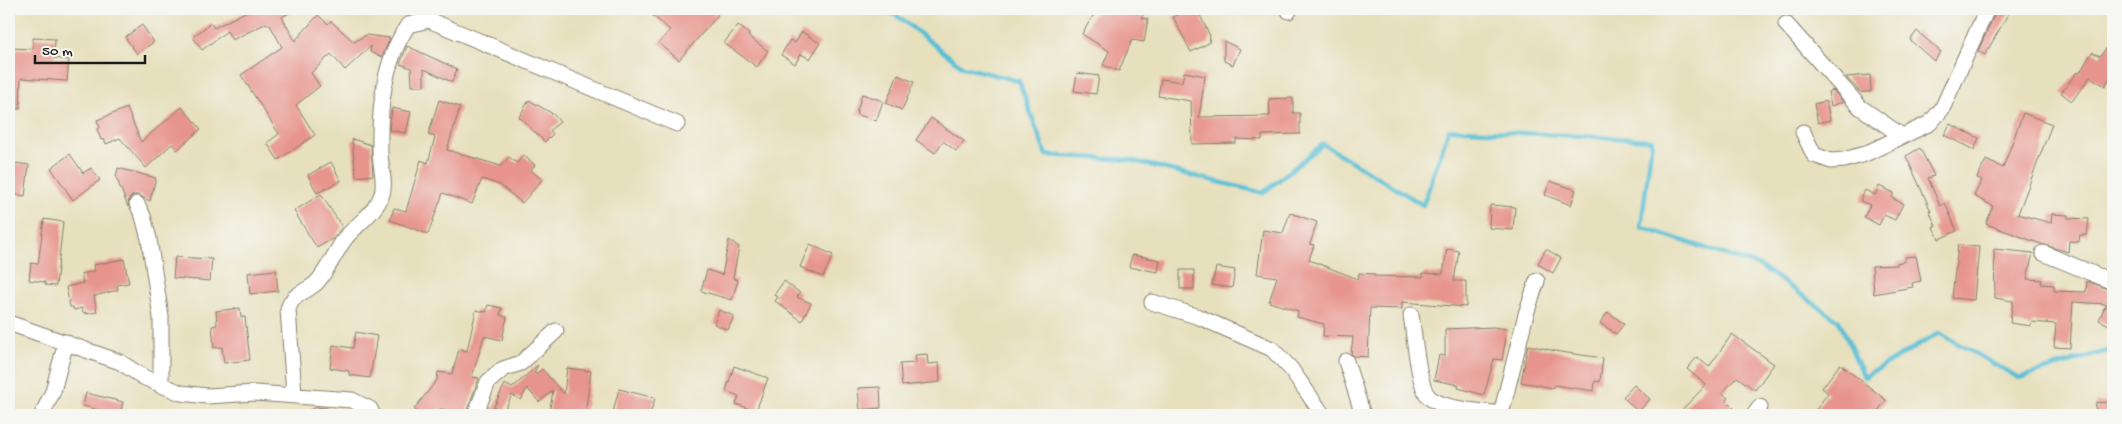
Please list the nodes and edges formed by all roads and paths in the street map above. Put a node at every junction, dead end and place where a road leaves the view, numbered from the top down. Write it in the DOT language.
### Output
graph roads {
  1 [pos="1987,9"];
  2 [pos="1786,24"];
  3 [pos="677,124"];
  4 [pos="1803,132"];
  5 [pos="1902,136"];
  6 [pos="137,204"];
  7 [pos="2043,253"];
  8 [pos="1537,281"];
  9 [pos="2113,282"];
  10 [pos="1152,302"];
  11 [pos="1411,315"];
  12 [pos="9,323"];
  13 [pos="556,331"];
  14 [pos="66,342"];
  15 [pos="1346,361"];
  16 [pos="162,386"];
  17 [pos="294,394"];
  18 [pos="42,415"];
  19 [pos="373,415"];
  20 [pos="475,415"];
  21 [pos="1323,415"];
  22 [pos="1363,415"];
  23 [pos="1502,415"];
  1 -- 5 [label="street"];
  2 -- 5 [label="street"];
  3 -- 17 [label="street"];
  4 -- 5 [label="street"];
  6 -- 16 [label="street"];
  7 -- 9 [label="street"];
  8 -- 23 [label="street"];
  10 -- 21 [label="street"];
  11 -- 23 [label="street"];
  12 -- 14 [label="street"];
  13 -- 20 [label="street"];
  14 -- 16 [label="street"];
  14 -- 18 [label="street"];
  15 -- 22 [label="street"];
  16 -- 17 [label="street"];
  17 -- 19 [label="street"];
}
